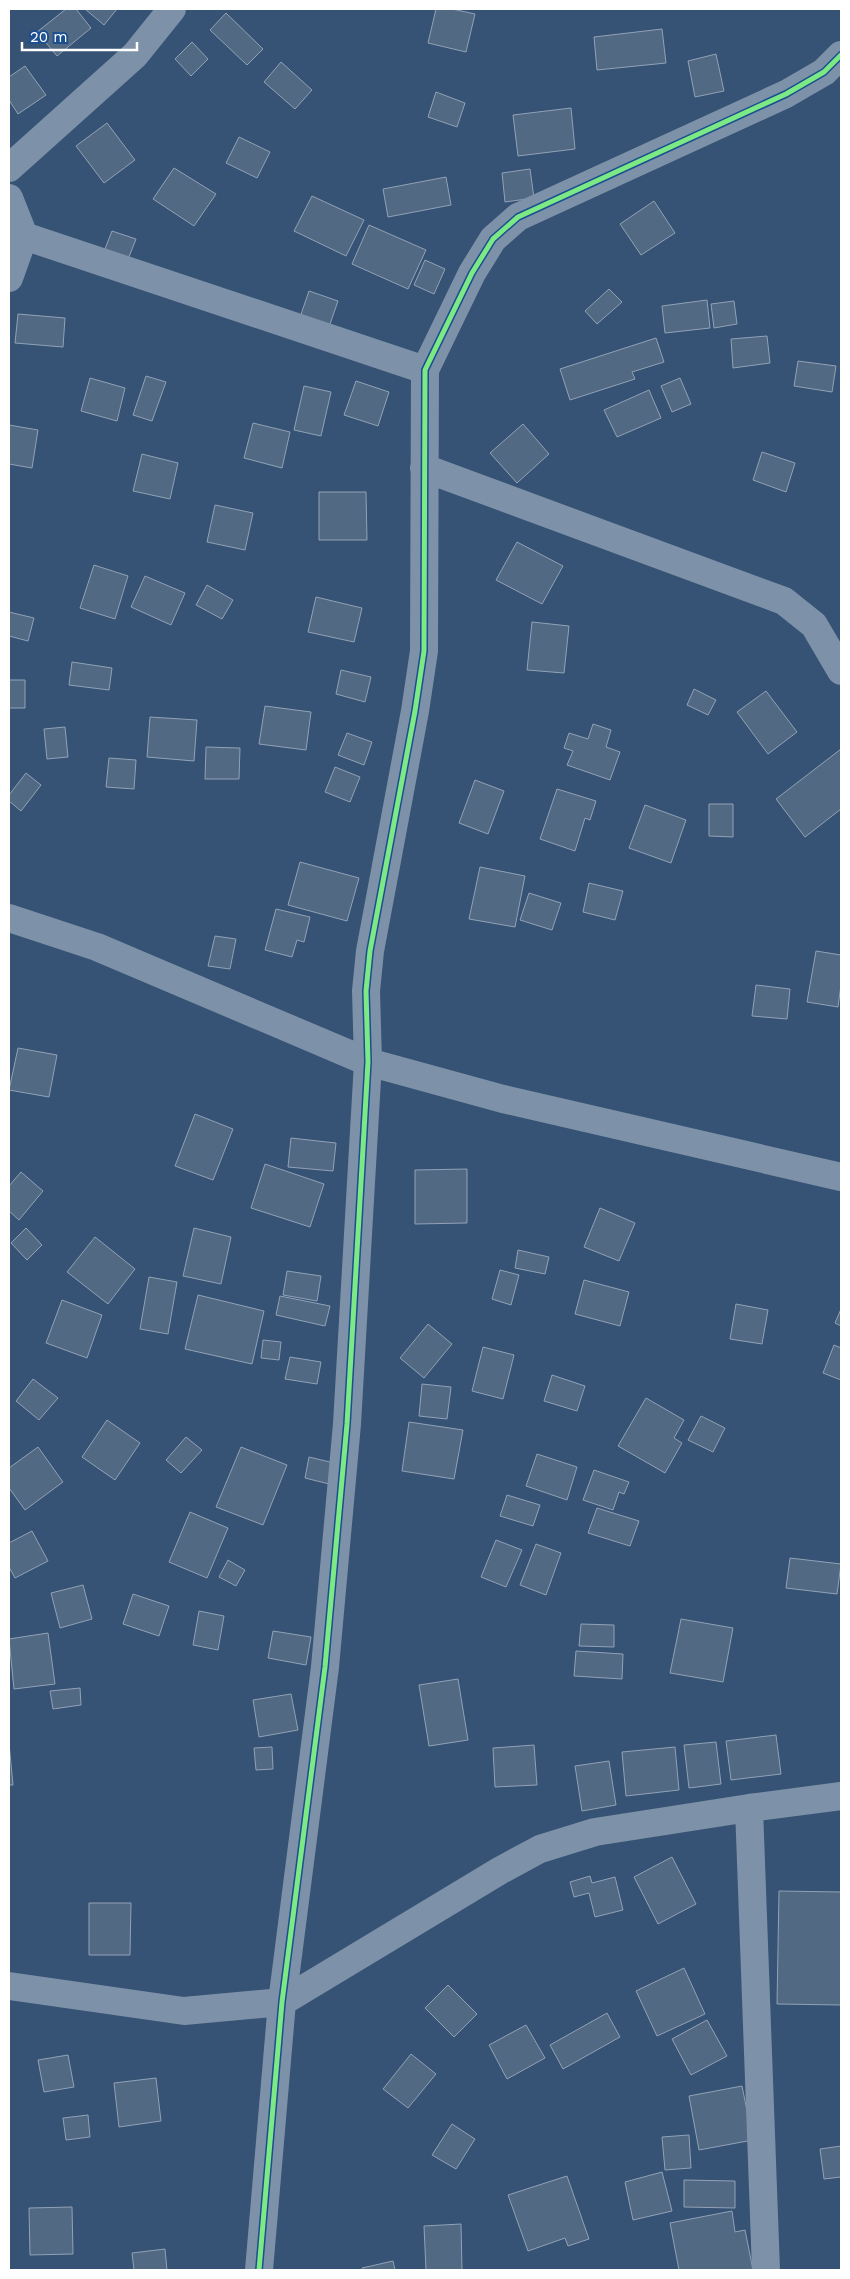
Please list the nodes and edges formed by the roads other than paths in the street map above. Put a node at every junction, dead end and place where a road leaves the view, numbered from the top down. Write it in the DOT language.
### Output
graph roads {
  1 [pos="172,9"];
  2 [pos="841,55"];
  3 [pos="9,168"];
  4 [pos="9,198"];
  5 [pos="24,236"];
  6 [pos="9,278"];
  7 [pos="425,370"];
  8 [pos="424,468"];
  9 [pos="841,671"];
  10 [pos="9,918"];
  11 [pos="368,1062"];
  12 [pos="841,1177"];
  13 [pos="841,1796"];
  14 [pos="749,1808"];
  15 [pos="9,1986"];
  16 [pos="282,2002"];
  17 [pos="259,2270"];
  18 [pos="766,2270"];
  1 -- 3 [label="street"];
  2 -- 7 [label="street"];
  4 -- 5 [label="street"];
  5 -- 6 [label="street"];
  5 -- 7 [label="street"];
  7 -- 8 [label="street"];
  8 -- 9 [label="street"];
  8 -- 11 [label="street"];
  10 -- 11 [label="street"];
  11 -- 12 [label="street"];
  11 -- 16 [label="street"];
  13 -- 14 [label="street"];
  14 -- 16 [label="street"];
  14 -- 18 [label="street"];
  15 -- 16 [label="street"];
  16 -- 17 [label="street"];
}
